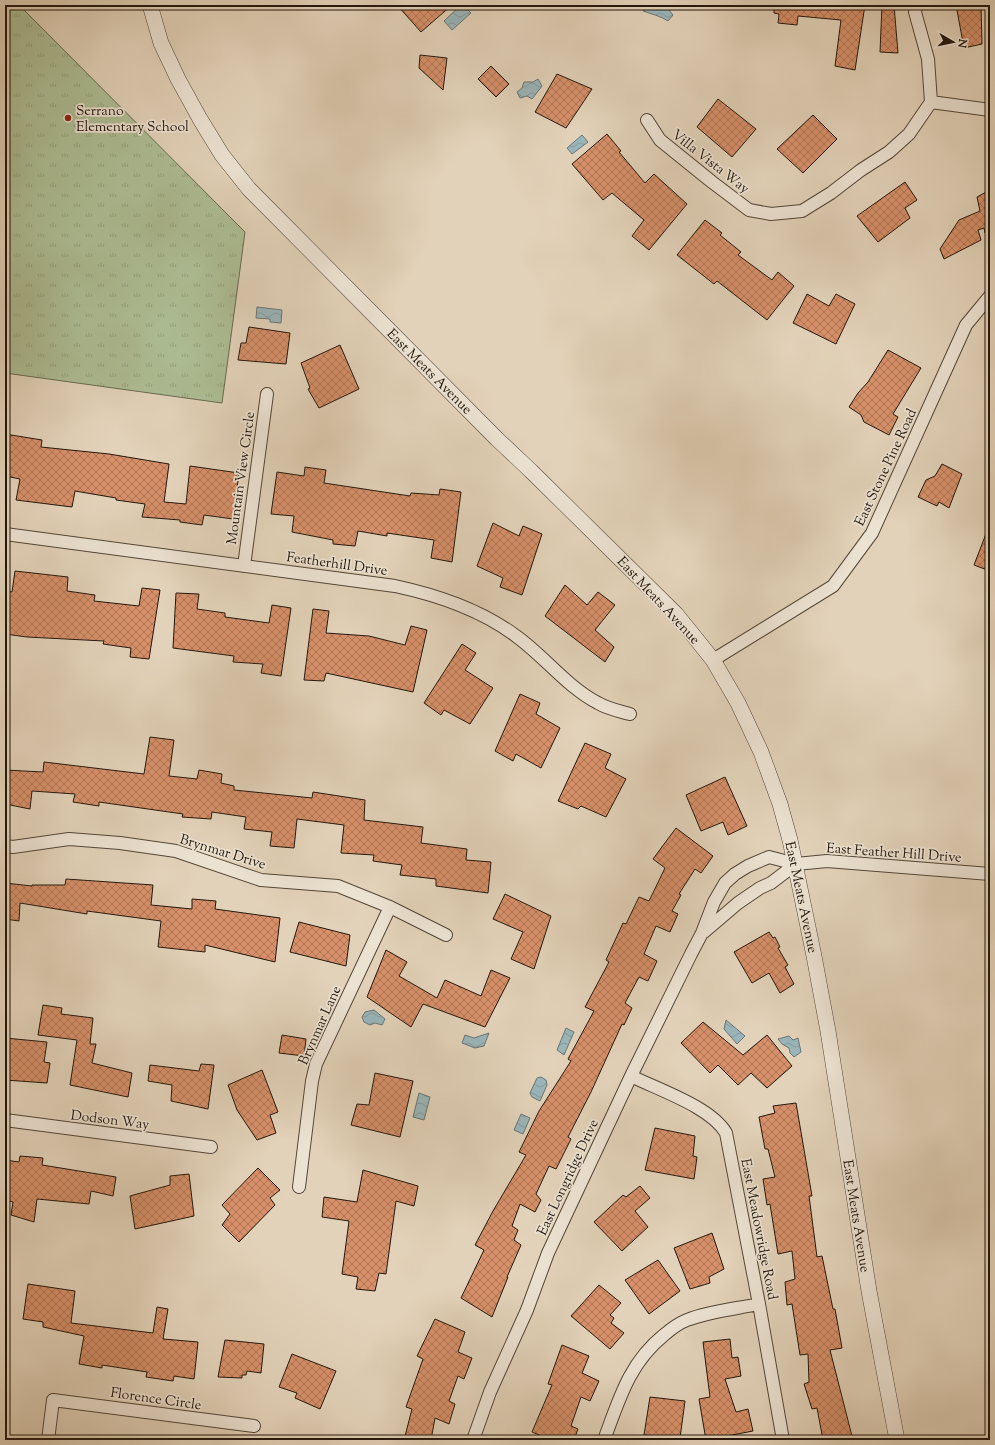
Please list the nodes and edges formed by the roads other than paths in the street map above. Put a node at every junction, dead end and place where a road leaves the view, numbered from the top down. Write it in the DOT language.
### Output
graph roads {
  1 [pos="150,5"];
  2 [pos="916,5"];
  3 [pos="931,102"];
  4 [pos="990,110"];
  5 [pos="647,120"];
  6 [pos="990,296"];
  7 [pos="266,394"];
  8 [pos="5,534"];
  9 [pos="244,566"];
  10 [pos="713,660"];
  11 [pos="630,714"];
  12 [pos="5,846"];
  13 [pos="796,864"];
  14 [pos="990,874"];
  15 [pos="390,907"];
  16 [pos="702,933"];
  17 [pos="446,935"];
  18 [pos="631,1076"];
  19 [pos="5,1120"];
  20 [pos="211,1147"];
  21 [pos="299,1188"];
  22 [pos="759,1304"];
  23 [pos="254,1426"];
  24 [pos="48,1440"];
  25 [pos="474,1440"];
  26 [pos="604,1440"];
  27 [pos="783,1440"];
  28 [pos="897,1440"];
  1 -- 10 [label="street, East Meats Avenue"];
  2 -- 3 [label="street"];
  3 -- 4 [label="street"];
  3 -- 5 [label="street, Villa Vista Way"];
  6 -- 10 [label="street, East Stone Pine Road"];
  7 -- 9 [label="street, Mountain View Circle"];
  8 -- 9 [label="street, Featherhill Drive"];
  9 -- 11 [label="street, Featherhill Drive"];
  10 -- 13 [label="street, East Meats Avenue"];
  12 -- 15 [label="street, Brynmar Drive"];
  13 -- 14 [label="street, East Feather Hill Drive"];
  13 -- 16 [label="street, East Longridge Drive"];
  13 -- 16 [label="street, East Longridge Drive"];
  13 -- 28 [label="street, East Meats Avenue"];
  15 -- 17 [label="street, Brynmar Drive"];
  15 -- 21 [label="street, Brynmar Lane"];
  16 -- 18 [label="street, East Longridge Drive"];
  18 -- 22 [label="street, East Meadowridge Road"];
  18 -- 25 [label="street, East Longridge Drive"];
  19 -- 20 [label="street, Dodson Way"];
  22 -- 26 [label="street"];
  22 -- 27 [label="street, East Meadowridge Road"];
  23 -- 24 [label="street, Florence Circle"];
}
